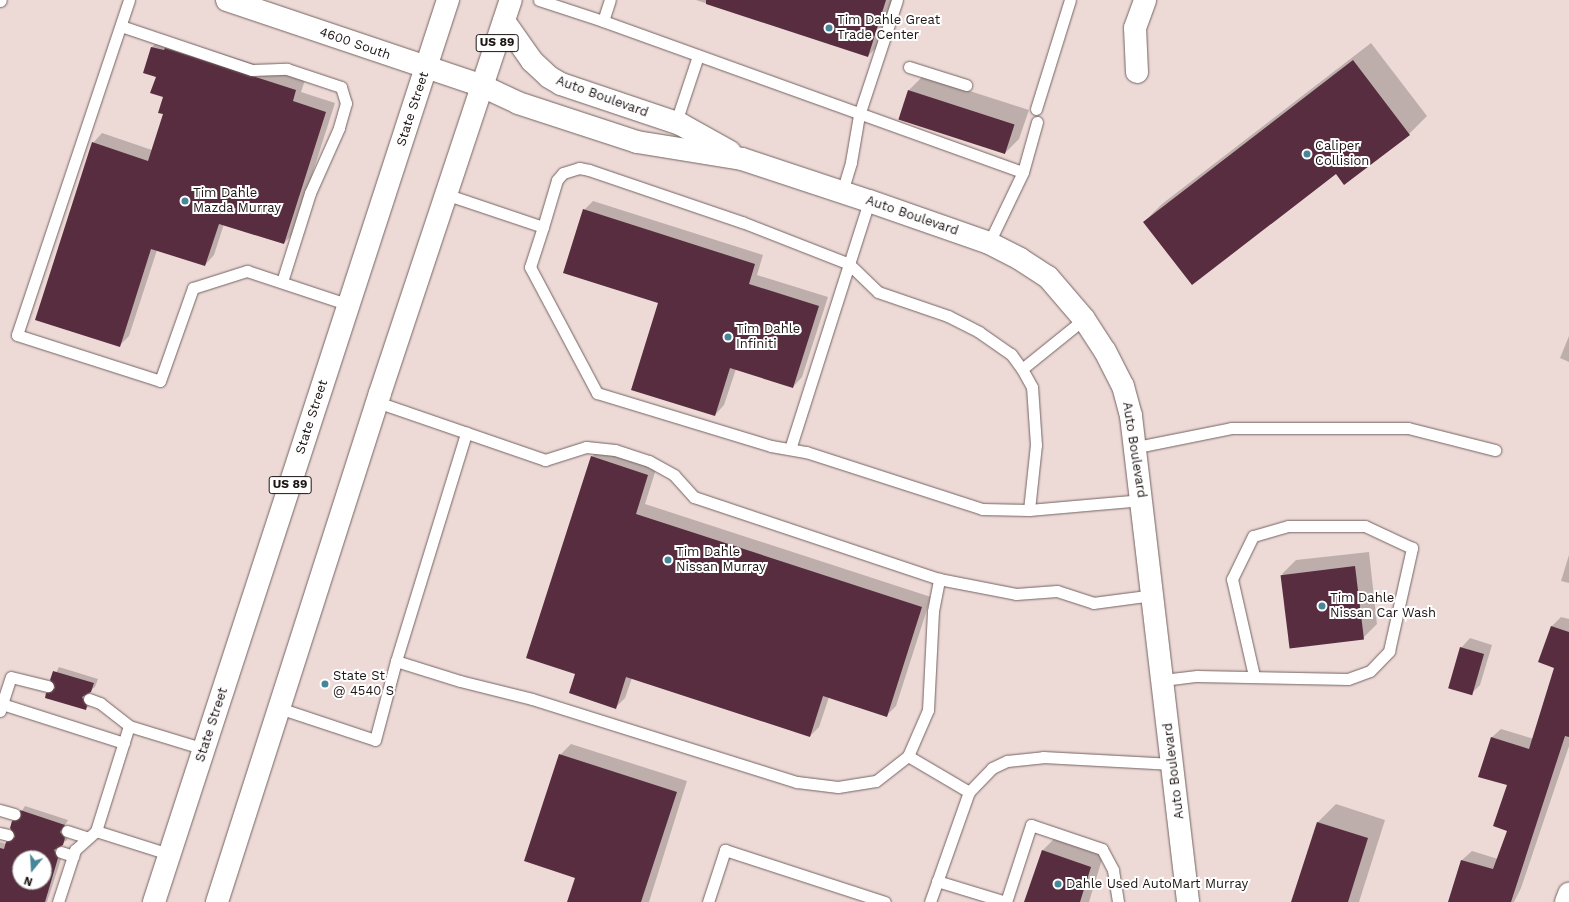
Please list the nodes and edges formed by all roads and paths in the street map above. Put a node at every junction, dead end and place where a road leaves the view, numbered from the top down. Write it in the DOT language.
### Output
graph roads {
  1 [pos="129,0"];
  2 [pos="227,0"];
  3 [pos="448,0"];
  4 [pos="511,0"];
  5 [pos="539,0"];
  6 [pos="610,0"];
  7 [pos="897,0"];
  8 [pos="1070,0"];
  9 [pos="1145,0"];
  10 [pos="504,21"];
  11 [pos="603,21"];
  12 [pos="121,26"];
  13 [pos="698,56"];
  14 [pos="909,67"];
  15 [pos="426,68"];
  16 [pos="1137,72"];
  17 [pos="966,85"];
  18 [pos="482,86"];
  19 [pos="1036,109"];
  20 [pos="859,115"];
  21 [pos="676,122"];
  22 [pos="1038,122"];
  23 [pos="742,158"];
  24 [pos="1023,172"];
  25 [pos="842,192"];
  26 [pos="448,196"];
  27 [pos="869,201"];
  28 [pos="543,227"];
  29 [pos="989,243"];
  30 [pos="849,264"];
  31 [pos="282,282"];
  32 [pos="348,305"];
  33 [pos="1084,319"];
  34 [pos="1022,370"];
  35 [pos="377,402"];
  36 [pos="466,433"];
  37 [pos="1137,447"];
  38 [pos="790,449"];
  39 [pos="1495,450"];
  40 [pos="1143,500"];
  41 [pos="1030,510"];
  42 [pos="939,578"];
  43 [pos="1154,595"];
  44 [pos="396,661"];
  45 [pos="1254,676"];
  46 [pos="1163,680"];
  47 [pos="48,686"];
  48 [pos="89,699"];
  49 [pos="1,708"];
  50 [pos="279,708"];
  51 [pos="129,726"];
  52 [pos="124,743"];
  53 [pos="204,749"];
  54 [pos="908,756"];
  55 [pos="1173,764"];
  56 [pos="969,792"];
  57 [pos="0,810"];
  58 [pos="14,814"];
  59 [pos="67,831"];
  60 [pos="92,835"];
  61 [pos="61,852"];
  62 [pos="169,854"];
  63 [pos="73,856"];
  64 [pos="937,881"];
  65 [pos="1569,894"];
  66 [pos="984,899"];
  67 [pos="58,902"];
  68 [pos="154,902"];
  69 [pos="217,902"];
  70 [pos="708,902"];
  71 [pos="885,902"];
  72 [pos="930,902"];
  73 [pos="1118,902"];
  74 [pos="1188,902"];
  75 [pos="1566,902"];
  1 -- 12 [label="lane"];
  2 -- 15 [label="street, 4600 South"];
  3 -- 15 [label="street, State Street / US 89"];
  4 -- 10 [label="street, US 89"];
  5 -- 11 [label="lane"];
  6 -- 11 [label="lane"];
  7 -- 20 [label="lane"];
  8 -- 19 [label="lane"];
  9 -- 16 [label="street"];
  10 -- 18 [label="street, US 89"];
  10 -- 21 [label="street, Auto Boulevard"];
  11 -- 13 [label="lane"];
  12 -- 31 [label="lane"];
  12 -- 31 [label="lane"];
  13 -- 20 [label="lane"];
  13 -- 21 [label="lane"];
  14 -- 17 [label="lane"];
  15 -- 18 [label="street, 4600 South"];
  15 -- 32 [label="street, State Street / US 89"];
  18 -- 23 [label="street, Auto Boulevard"];
  18 -- 26 [label="street, US 89"];
  20 -- 24 [label="lane"];
  20 -- 25 [label="lane"];
  21 -- 23 [label="street, Auto Boulevard"];
  22 -- 24 [label="lane"];
  23 -- 25 [label="street, Auto Boulevard"];
  24 -- 29 [label="lane"];
  25 -- 27 [label="street, Auto Boulevard"];
  26 -- 28 [label="lane"];
  26 -- 35 [label="street, US 89"];
  27 -- 29 [label="street, Auto Boulevard"];
  27 -- 30 [label="lane"];
  28 -- 30 [label="lane"];
  28 -- 38 [label="lane"];
  29 -- 33 [label="street, Auto Boulevard"];
  30 -- 34 [label="lane"];
  30 -- 38 [label="lane"];
  31 -- 32 [label="lane"];
  32 -- 53 [label="street, State Street / US 89"];
  33 -- 34 [label="lane"];
  33 -- 37 [label="street, Auto Boulevard"];
  34 -- 41 [label="lane"];
  35 -- 36 [label="lane"];
  35 -- 50 [label="street, US 89"];
  36 -- 42 [label="lane"];
  36 -- 44 [label="lane"];
  37 -- 39 [label="lane"];
  37 -- 40 [label="street, Auto Boulevard"];
  38 -- 41 [label="lane"];
  40 -- 41 [label="lane"];
  40 -- 43 [label="street, Auto Boulevard"];
  42 -- 43 [label="lane"];
  42 -- 54 [label="lane"];
  43 -- 46 [label="street, Auto Boulevard"];
  44 -- 50 [label="lane"];
  44 -- 54 [label="lane"];
  45 -- 45 [label="lane"];
  45 -- 46 [label="lane"];
  46 -- 55 [label="street, Auto Boulevard"];
  47 -- 49 [label="lane"];
  48 -- 51 [label="lane"];
  49 -- 52 [label="lane"];
  50 -- 69 [label="street, US 89"];
  51 -- 52 [label="lane"];
  51 -- 53 [label="lane"];
  52 -- 60 [label="lane"];
  53 -- 62 [label="street, State Street / US 89"];
  54 -- 56 [label="lane"];
  55 -- 56 [label="lane"];
  55 -- 74 [label="street, Auto Boulevard"];
  56 -- 64 [label="lane"];
  57 -- 58 [label="lane"];
  59 -- 60 [label="lane"];
  60 -- 62 [label="lane"];
  60 -- 63 [label="lane"];
  61 -- 63 [label="lane"];
  62 -- 68 [label="street, State Street / US 89"];
  63 -- 67 [label="lane"];
  64 -- 66 [label="lane"];
  64 -- 72 [label="lane"];
  65 -- 75 [label="street"];
  66 -- 73 [label="lane"];
  70 -- 71 [label="lane"];
}
